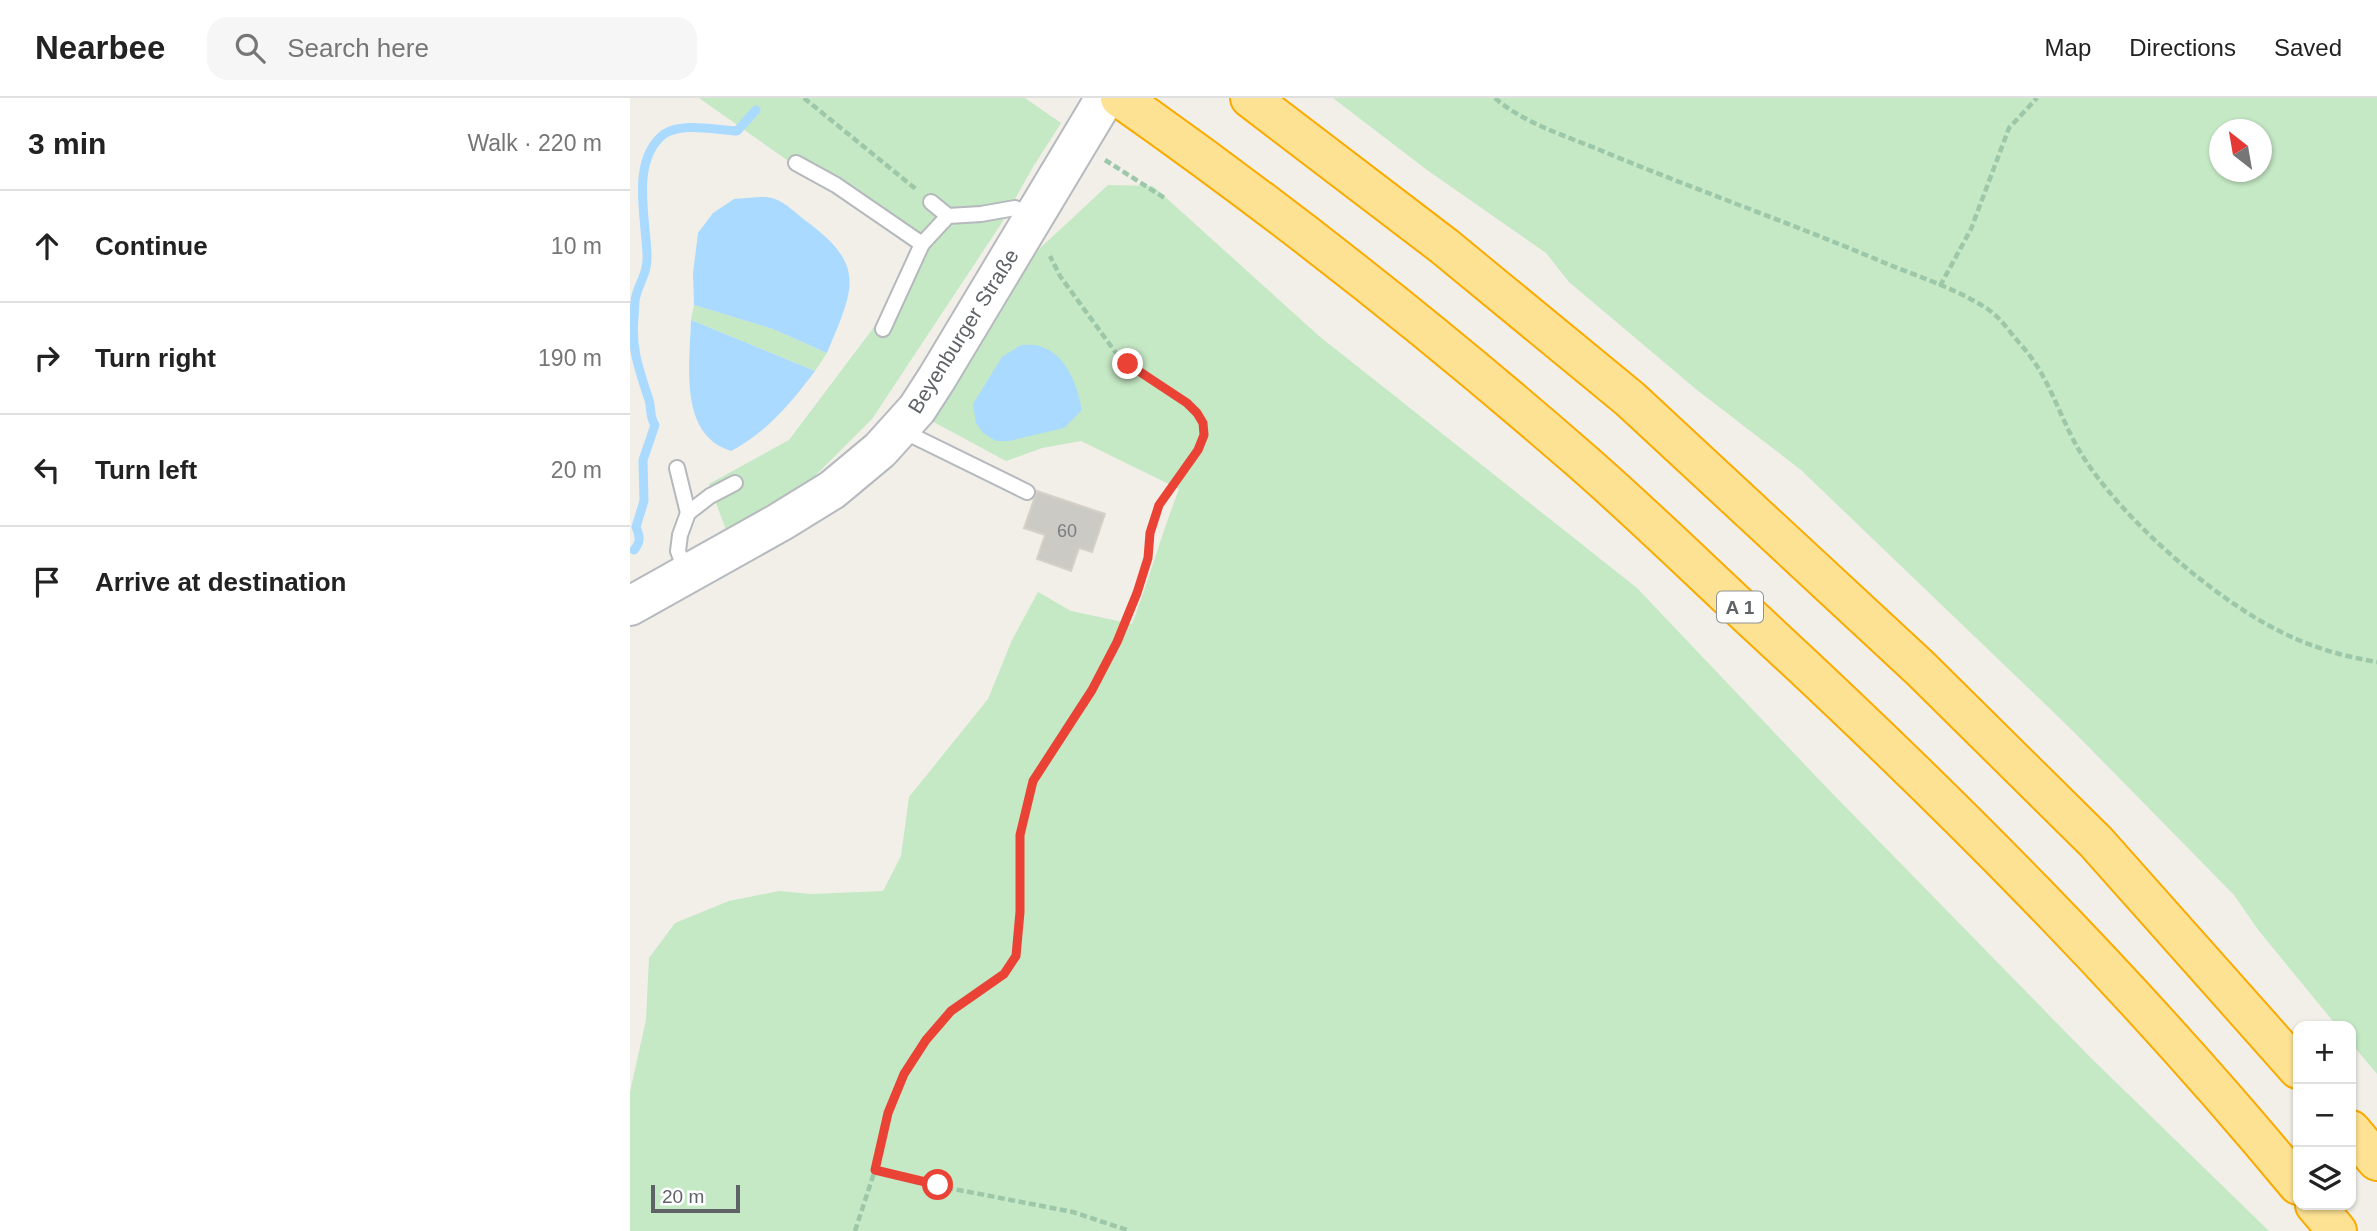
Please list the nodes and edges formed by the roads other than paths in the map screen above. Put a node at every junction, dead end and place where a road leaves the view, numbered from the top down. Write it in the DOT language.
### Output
graph roads {
  1 [pos="1105,98"];
  2 [pos="1120,98"];
  3 [pos="1250,98"];
  4 [pos="796,163"];
  5 [pos="928,199"];
  6 [pos="947,216"];
  7 [pos="1041,231"];
  8 [pos="922,244"];
  9 [pos="883,329"];
  10 [pos="899,429"];
  11 [pos="677,468"];
  12 [pos="735,483"];
  13 [pos="1027,492"];
  14 [pos="688,513"];
  15 [pos="687,574"];
  16 [pos="630,606"];
  17 [pos="2293,1063"];
  18 [pos="2356,1136"];
  19 [pos="2377,1161"];
  20 [pos="2293,1179"];
  21 [pos="2319,1210"];
  22 [pos="2337,1231"];
  1 -- 7 [label="main road, Beyenburger Straße"];
  2 -- 20 [label="highway, A 1"];
  3 -- 17 [label="highway"];
  4 -- 8 [label="lane"];
  5 -- 6 [label="lane"];
  6 -- 7 [label="lane"];
  6 -- 8 [label="lane"];
  7 -- 10 [label="main road, Beyenburger Straße"];
  8 -- 9 [label="lane"];
  10 -- 13 [label="lane"];
  10 -- 15 [label="main road, Beyenburger Straße"];
  11 -- 14 [label="lane"];
  12 -- 14 [label="lane"];
  14 -- 15 [label="lane"];
  15 -- 16 [label="main road, Beyenburger Straße"];
  18 -- 19 [label="highway"];
  21 -- 22 [label="highway"];
}
